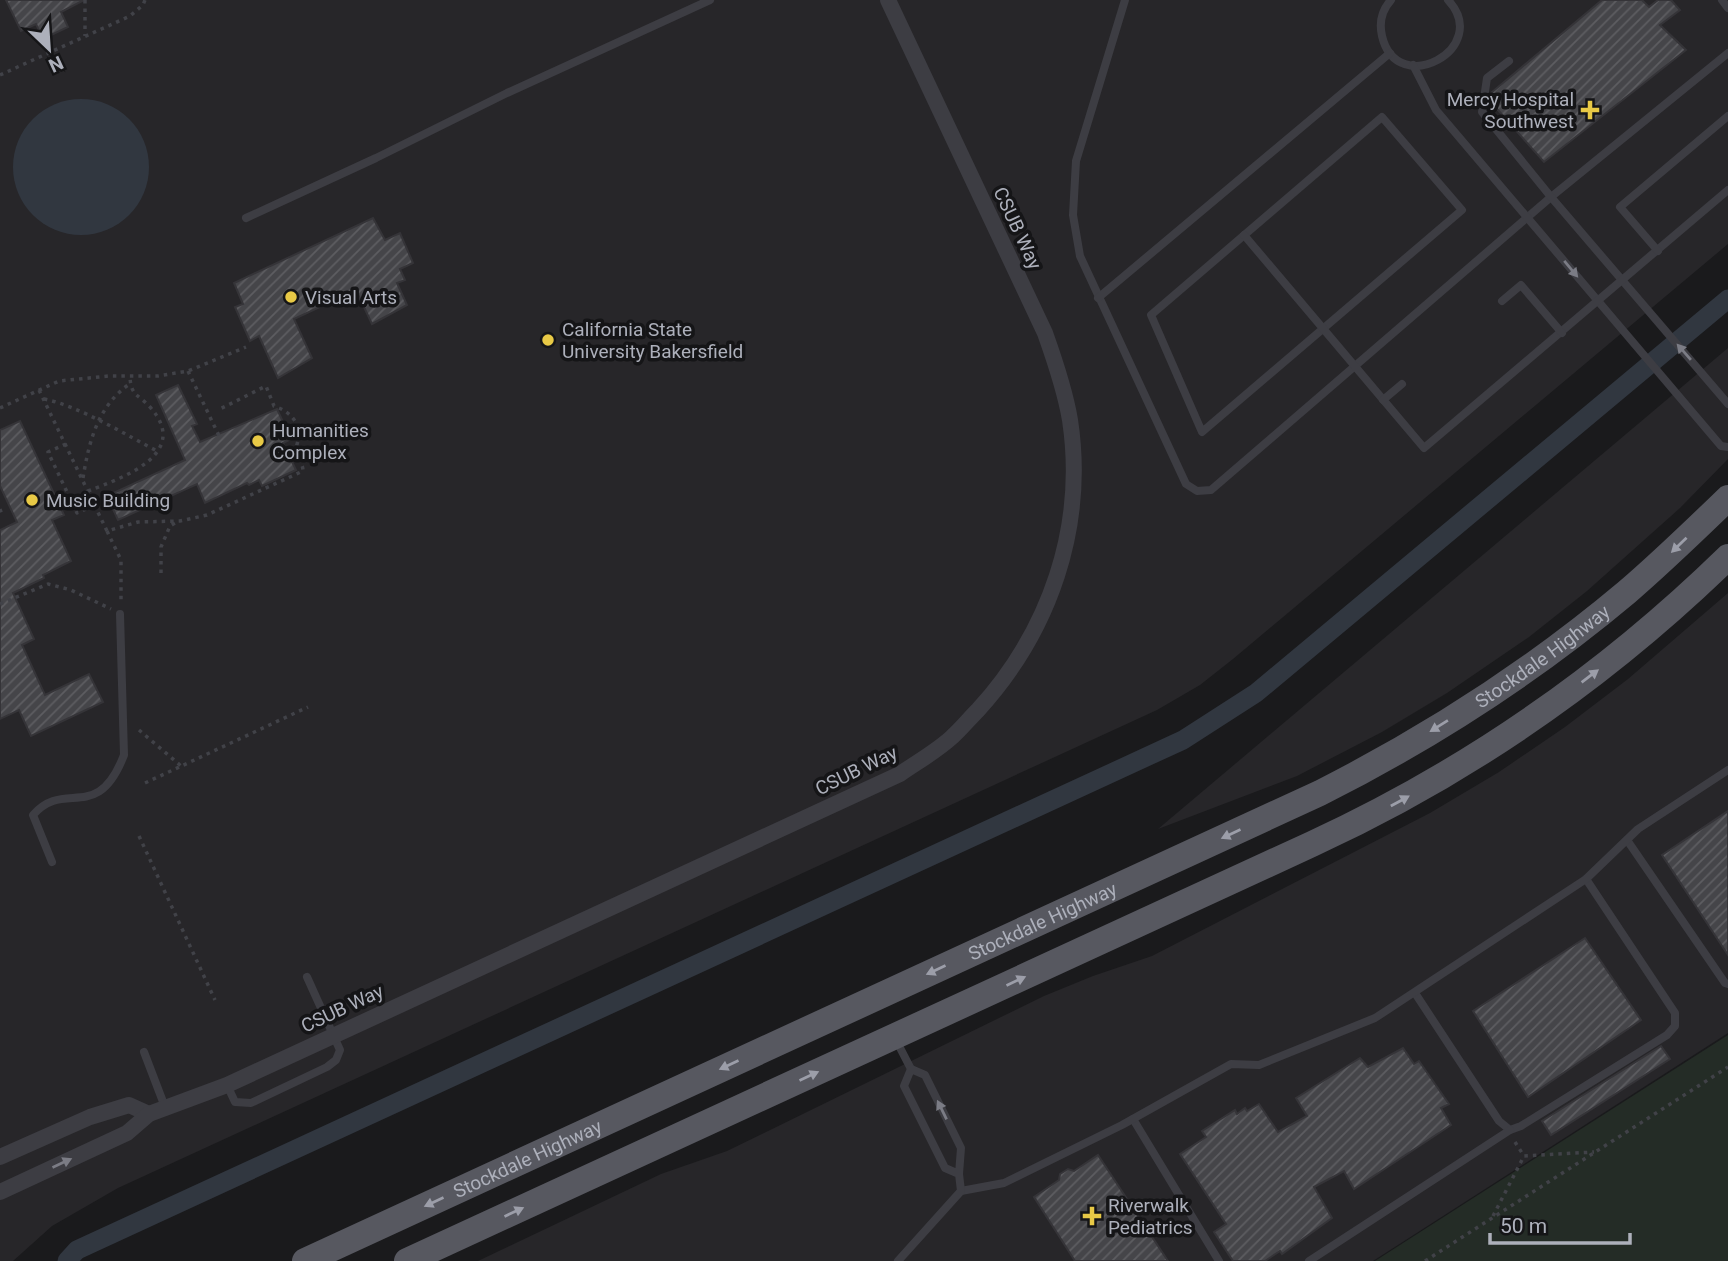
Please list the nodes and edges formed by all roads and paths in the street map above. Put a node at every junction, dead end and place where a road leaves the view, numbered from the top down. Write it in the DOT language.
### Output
graph roads {
  1 [pos="85,0"];
  2 [pos="145,0"];
  3 [pos="710,0"];
  4 [pos="888,0"];
  5 [pos="1125,0"];
  6 [pos="1391,0"];
  7 [pos="1448,0"];
  8 [pos="1722,0"];
  9 [pos="1728,8"];
  10 [pos="85,36"];
  11 [pos="1390,53"];
  12 [pos="1728,53"];
  13 [pos="1508,61"];
  14 [pos="1413,65"];
  15 [pos="0,75"];
  16 [pos="1728,116"];
  17 [pos="1728,190"];
  18 [pos="1551,197"];
  19 [pos="1527,217"];
  20 [pos="246,218"];
  21 [pos="1244,235"];
  22 [pos="1658,251"];
  23 [pos="1622,281"];
  24 [pos="1098,298"];
  25 [pos="1502,301"];
  26 [pos="1598,301"];
  27 [pos="1324,330"];
  28 [pos="1562,332"];
  29 [pos="246,347"];
  30 [pos="1354,366"];
  31 [pos="188,371"];
  32 [pos="131,377"];
  33 [pos="131,383"];
  34 [pos="1402,384"];
  35 [pos="39,390"];
  36 [pos="44,399"];
  37 [pos="1383,400"];
  38 [pos="1728,404"];
  39 [pos="0,408"];
  40 [pos="220,409"];
  41 [pos="98,421"];
  42 [pos="221,440"];
  43 [pos="66,444"];
  44 [pos="1728,447"];
  45 [pos="159,452"];
  46 [pos="83,480"];
  47 [pos="88,491"];
  48 [pos="1728,498"];
  49 [pos="95,505"];
  50 [pos="0,509"];
  51 [pos="2,515"];
  52 [pos="180,521"];
  53 [pos="107,531"];
  54 [pos="1728,557"];
  55 [pos="161,573"];
  56 [pos="0,604"];
  57 [pos="120,614"];
  58 [pos="308,707"];
  59 [pos="139,730"];
  60 [pos="181,766"];
  61 [pos="1728,769"];
  62 [pos="145,783"];
  63 [pos="139,836"];
  64 [pos="1627,840"];
  65 [pos="52,862"];
  66 [pos="1586,879"];
  67 [pos="307,977"];
  68 [pos="1728,984"];
  69 [pos="1415,993"];
  70 [pos="215,1000"];
  71 [pos="334,1034"];
  72 [pos="894,1037"];
  73 [pos="144,1052"];
  74 [pos="1728,1067"];
  75 [pos="911,1069"];
  76 [pos="227,1085"];
  77 [pos="165,1107"];
  78 [pos="149,1114"];
  79 [pos="1132,1119"];
  80 [pos="1510,1130"];
  81 [pos="1596,1152"];
  82 [pos="1524,1156"];
  83 [pos="0,1157"];
  84 [pos="959,1174"];
  85 [pos="961,1191"];
  86 [pos="0,1192"];
  87 [pos="1493,1218"];
  88 [pos="435,1255"];
  89 [pos="305,1261"];
  90 [pos="407,1261"];
  91 [pos="898,1261"];
  92 [pos="1219,1261"];
  93 [pos="1309,1261"];
  94 [pos="1425,1261"];
  1 -- 10 [label="path"];
  2 -- 10 [label="path"];
  3 -- 20 [label="lane"];
  4 -- 71 [label="street, CSUB Way"];
  5 -- 24 [label="lane"];
  6 -- 11 [label="lane"];
  7 -- 14 [label="lane"];
  8 -- 9 [label="lane"];
  10 -- 15 [label="path"];
  11 -- 14 [label="lane"];
  11 -- 24 [label="lane"];
  12 -- 18 [label="lane"];
  13 -- 18 [label="lane"];
  14 -- 19 [label="lane"];
  16 -- 22 [label="lane"];
  17 -- 22 [label="lane"];
  18 -- 19 [label="lane"];
  18 -- 23 [label="lane"];
  19 -- 26 [label="lane, one-way"];
  19 -- 30 [label="lane"];
  21 -- 27 [label="lane"];
  21 -- 27 [label="lane"];
  21 -- 27 [label="lane"];
  22 -- 23 [label="lane"];
  23 -- 26 [label="lane"];
  38 -- 23 [label="lane, one-way"];
  24 -- 30 [label="lane"];
  25 -- 28 [label="lane"];
  26 -- 28 [label="lane"];
  26 -- 44 [label="lane"];
  27 -- 30 [label="lane"];
  28 -- 37 [label="lane"];
  29 -- 31 [label="path"];
  30 -- 37 [label="lane"];
  31 -- 32 [label="path"];
  31 -- 42 [label="path"];
  32 -- 33 [label="path"];
  32 -- 35 [label="path"];
  33 -- 41 [label="path"];
  33 -- 45 [label="path"];
  34 -- 37 [label="lane"];
  35 -- 36 [label="path"];
  35 -- 39 [label="path"];
  36 -- 41 [label="path"];
  36 -- 43 [label="path"];
  40 -- 52 [label="path"];
  41 -- 45 [label="path"];
  41 -- 46 [label="path"];
  43 -- 46 [label="path"];
  43 -- 49 [label="path"];
  45 -- 47 [label="path"];
  46 -- 47 [label="path"];
  47 -- 49 [label="path"];
  48 -- 89 [label="main road, Stockdale Highway, one-way"];
  49 -- 53 [label="path"];
  50 -- 51 [label="path"];
  52 -- 53 [label="path"];
  52 -- 55 [label="path"];
  53 -- 57 [label="path"];
  72 -- 54 [label="main road, one-way"];
  56 -- 57 [label="path"];
  57 -- 65 [label="lane"];
  58 -- 60 [label="path"];
  59 -- 60 [label="path"];
  60 -- 62 [label="path"];
  61 -- 64 [label="lane"];
  63 -- 70 [label="path"];
  64 -- 66 [label="lane"];
  64 -- 68 [label="lane"];
  66 -- 69 [label="lane"];
  66 -- 80 [label="lane"];
  67 -- 71 [label="lane"];
  69 -- 79 [label="lane"];
  69 -- 80 [label="lane"];
  71 -- 76 [label="street, CSUB Way"];
  71 -- 76 [label="lane"];
  72 -- 75 [label="lane"];
  88 -- 72 [label="main road, one-way"];
  73 -- 77 [label="lane"];
  74 -- 81 [label="path"];
  84 -- 75 [label="lane, one-way"];
  75 -- 84 [label="lane"];
  76 -- 77 [label="street, CSUB Way"];
  77 -- 78 [label="street, CSUB Way"];
  78 -- 83 [label="street"];
  86 -- 78 [label="street, CSUB Way, one-way"];
  79 -- 85 [label="lane"];
  79 -- 92 [label="lane"];
  80 -- 82 [label="path"];
  80 -- 93 [label="lane"];
  81 -- 82 [label="path"];
  81 -- 87 [label="path"];
  82 -- 87 [label="path"];
  84 -- 85 [label="lane"];
  85 -- 91 [label="lane"];
  87 -- 94 [label="path"];
  88 -- 90 [label="main road"];
}
